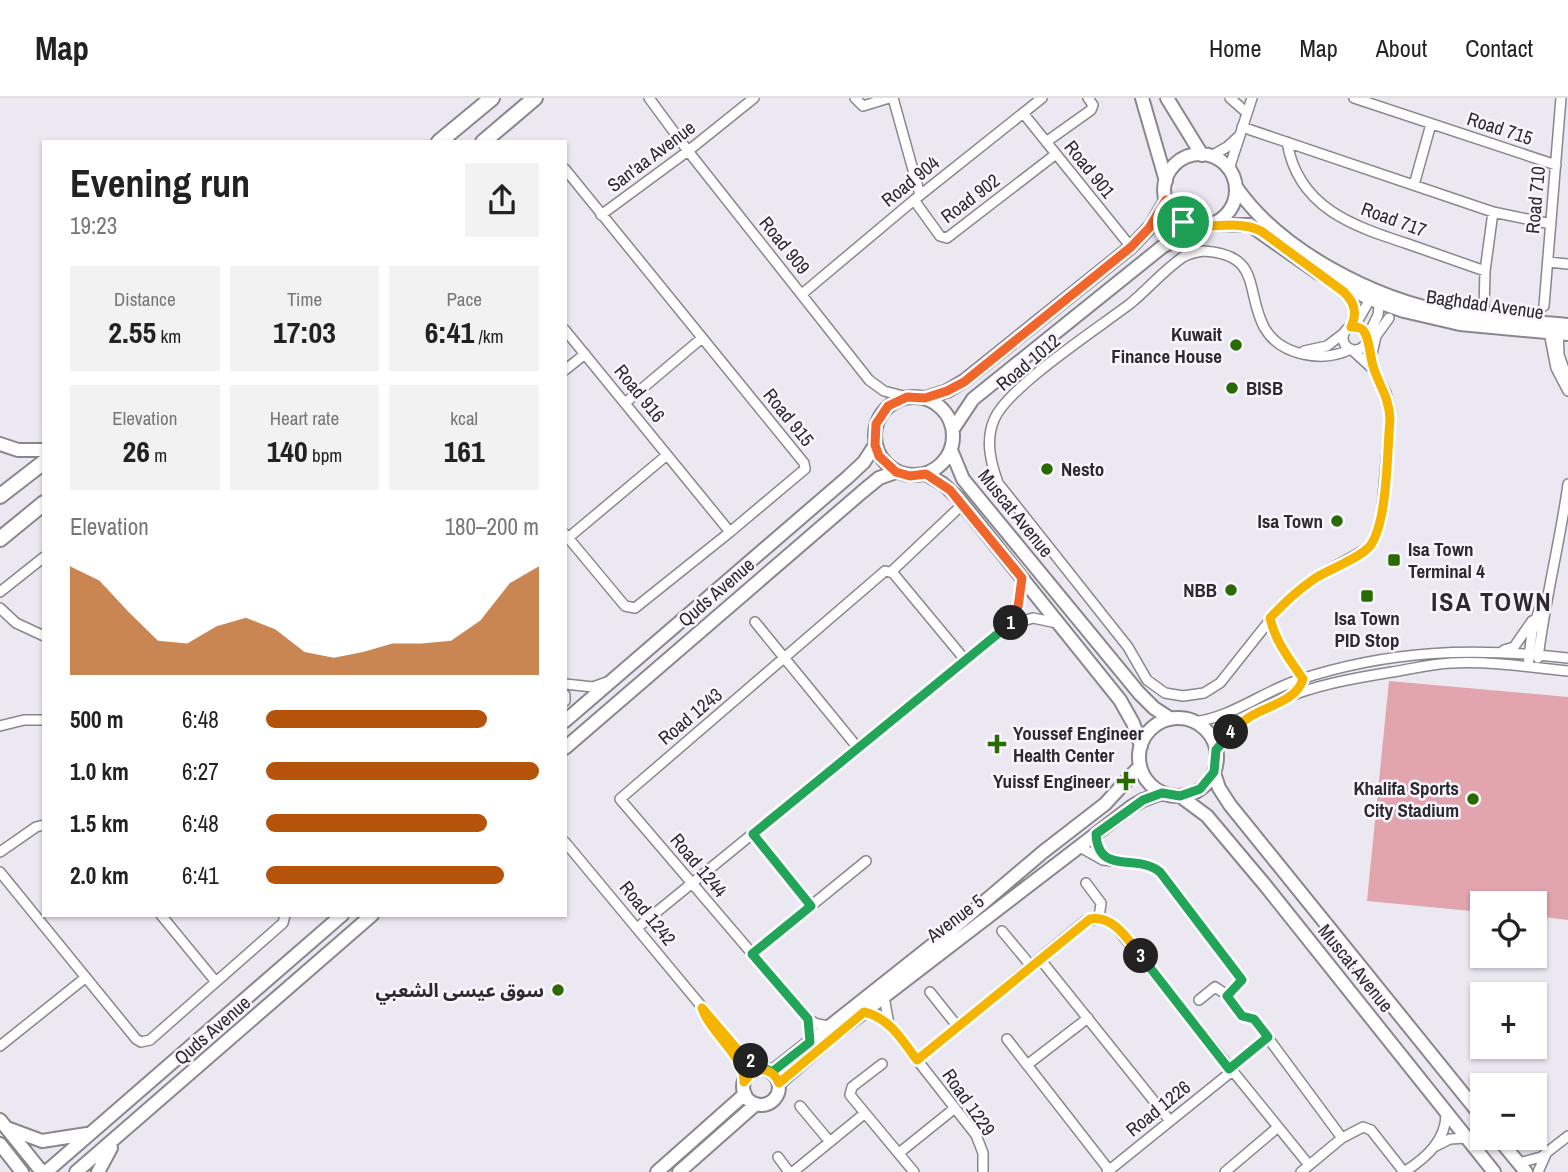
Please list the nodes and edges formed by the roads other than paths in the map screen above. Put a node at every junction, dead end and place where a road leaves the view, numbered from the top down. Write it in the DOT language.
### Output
graph roads {
  1 [pos="492,98"];
  2 [pos="535,98"];
  3 [pos="541,98"];
  4 [pos="649,98"];
  5 [pos="754,98"];
  6 [pos="855,98"];
  7 [pos="891,98"];
  8 [pos="1042,98"];
  9 [pos="1088,98"];
  10 [pos="1142,98"];
  11 [pos="1167,98"];
  12 [pos="1230,98"];
  13 [pos="1252,98"];
  14 [pos="1354,98"];
  15 [pos="1560,98"];
  16 [pos="1023,113"];
  17 [pos="1247,113"];
  18 [pos="1431,124"];
  19 [pos="495,131"];
  20 [pos="1241,131"];
  21 [pos="1563,136"];
  22 [pos="441,140"];
  23 [pos="485,140"];
  24 [pos="1046,142"];
  25 [pos="1287,142"];
  26 [pos="688,151"];
  27 [pos="1056,154"];
  28 [pos="1207,156"];
  29 [pos="1556,165"];
  30 [pos="1229,170"];
  31 [pos="567,172"];
  32 [pos="1166,181"];
  33 [pos="1414,184"];
  34 [pos="1236,187"];
  35 [pos="917,197"];
  36 [pos="1166,200"];
  37 [pos="1493,212"];
  38 [pos="601,215"];
  39 [pos="1551,224"];
  40 [pos="1206,225"];
  41 [pos="1131,247"];
  42 [pos="1548,262"];
  43 [pos="1568,264"];
  44 [pos="1485,271"];
  45 [pos="1317,272"];
  46 [pos="802,294"];
  47 [pos="1377,295"];
  48 [pos="1544,306"];
  49 [pos="1484,309"];
  50 [pos="1404,311"];
  51 [pos="1389,318"];
  52 [pos="1374,326"];
  53 [pos="1350,329"];
  54 [pos="1558,329"];
  55 [pos="567,332"];
  56 [pos="702,338"];
  57 [pos="1367,338"];
  58 [pos="1350,349"];
  59 [pos="1295,351"];
  60 [pos="585,354"];
  61 [pos="1373,365"];
  62 [pos="567,368"];
  63 [pos="1568,380"];
  64 [pos="1568,391"];
  65 [pos="907,397"];
  66 [pos="925,398"];
  67 [pos="625,403"];
  68 [pos="953,429"];
  69 [pos="0,444"];
  70 [pos="875,445"];
  71 [pos="42,450"];
  72 [pos="951,450"];
  73 [pos="667,455"];
  74 [pos="42,464"];
  75 [pos="896,472"];
  76 [pos="926,474"];
  77 [pos="1568,484"];
  78 [pos="0,496"];
  79 [pos="963,504"];
  80 [pos="42,505"];
  81 [pos="730,533"];
  82 [pos="567,536"];
  83 [pos="0,539"];
  84 [pos="1557,553"];
  85 [pos="1568,554"];
  86 [pos="42,559"];
  87 [pos="891,572"];
  88 [pos="1022,578"];
  89 [pos="1548,586"];
  90 [pos="0,592"];
  91 [pos="0,608"];
  92 [pos="1539,611"];
  93 [pos="1270,618"];
  94 [pos="755,622"];
  95 [pos="1057,623"];
  96 [pos="1009,625"];
  97 [pos="1261,629"];
  98 [pos="42,635"];
  99 [pos="1275,635"];
  100 [pos="1501,651"];
  101 [pos="1534,654"];
  102 [pos="1568,658"];
  103 [pos="784,659"];
  104 [pos="965,661"];
  105 [pos="1292,667"];
  106 [pos="1533,667"];
  107 [pos="1568,671"];
  108 [pos="1303,679"];
  109 [pos="612,680"];
  110 [pos="567,684"];
  111 [pos="1288,684"];
  112 [pos="1287,698"];
  113 [pos="1171,719"];
  114 [pos="42,720"];
  115 [pos="567,720"];
  116 [pos="1193,722"];
  117 [pos="0,726"];
  118 [pos="567,746"];
  119 [pos="1141,746"];
  120 [pos="858,748"];
  121 [pos="1216,750"];
  122 [pos="1140,766"];
  123 [pos="1214,772"];
  124 [pos="1162,793"];
  125 [pos="1180,796"];
  126 [pos="620,799"];
  127 [pos="1105,804"];
  128 [pos="42,826"];
  129 [pos="753,834"];
  130 [pos="1096,834"];
  131 [pos="567,844"];
  132 [pos="1080,847"];
  133 [pos="0,852"];
  134 [pos="866,861"];
  135 [pos="1116,862"];
  136 [pos="0,872"];
  137 [pos="1086,883"];
  138 [pos="692,884"];
  139 [pos="811,906"];
  140 [pos="163,917"];
  141 [pos="340,917"];
  142 [pos="370,917"];
  143 [pos="1099,918"];
  144 [pos="284,919"];
  145 [pos="637,928"];
  146 [pos="1002,931"];
  147 [pos="752,954"];
  148 [pos="1040,959"];
  149 [pos="1032,967"];
  150 [pos="85,978"];
  151 [pos="216,982"];
  152 [pos="930,992"];
  153 [pos="1227,995"];
  154 [pos="884,997"];
  155 [pos="1199,999"];
  156 [pos="702,1008"];
  157 [pos="864,1012"];
  158 [pos="1088,1018"];
  159 [pos="808,1019"];
  160 [pos="889,1024"];
  161 [pos="830,1026"];
  162 [pos="958,1027"];
  163 [pos="1268,1037"];
  164 [pos="1007,1039"];
  165 [pos="810,1042"];
  166 [pos="0,1046"];
  167 [pos="917,1060"];
  168 [pos="882,1064"];
  169 [pos="1027,1065"];
  170 [pos="1230,1070"];
  171 [pos="772,1075"];
  172 [pos="745,1088"];
  173 [pos="1470,1102"];
  174 [pos="756,1104"];
  175 [pos="800,1106"];
  176 [pos="956,1108"];
  177 [pos="1446,1112"];
  178 [pos="864,1114"];
  179 [pos="1170,1121"];
  180 [pos="3,1124"];
  181 [pos="1277,1128"];
  182 [pos="87,1134"];
  183 [pos="1568,1136"];
  184 [pos="1342,1138"];
  185 [pos="1467,1138"];
  186 [pos="116,1140"];
  187 [pos="830,1142"];
  188 [pos="0,1144"];
  189 [pos="1435,1147"];
  190 [pos="1508,1150"];
  191 [pos="899,1153"];
  192 [pos="1547,1153"];
  193 [pos="778,1157"];
  194 [pos="1309,1165"];
  195 [pos="1419,1168"];
  196 [pos="1522,1168"];
  197 [pos="1108,1171"];
  198 [pos="22,1172"];
  199 [pos="44,1172"];
  200 [pos="76,1172"];
  201 [pos="97,1172"];
  202 [pos="657,1172"];
  203 [pos="679,1172"];
  204 [pos="791,1172"];
  205 [pos="914,1172"];
  206 [pos="983,1172"];
  207 [pos="1225,1172"];
  208 [pos="1301,1172"];
  209 [pos="1404,1172"];
  210 [pos="1494,1172"];
  211 [pos="1538,1172"];
  1 -- 22 [label="main road"];
  2 -- 19 [label="main road"];
  3 -- 19 [label="main road"];
  4 -- 26 [label="street, Road 909"];
  5 -- 26 [label="street, San'aa Avenue"];
  6 -- 7 [label="street"];
  7 -- 35 [label="street"];
  8 -- 16 [label="street, Road 904"];
  9 -- 24 [label="street"];
  10 -- 32 [label="street"];
  11 -- 28 [label="street"];
  12 -- 17 [label="street"];
  13 -- 17 [label="street"];
  14 -- 18 [label="street, Road 715"];
  15 -- 21 [label="street, Road 710"];
  16 -- 24 [label="street, Road 901"];
  16 -- 35 [label="street, Road 904"];
  17 -- 20 [label="street"];
  18 -- 29 [label="street, Road 715"];
  18 -- 33 [label="street, Road 717"];
  19 -- 23 [label="main road"];
  20 -- 25 [label="street, Road 717"];
  20 -- 28 [label="street"];
  20 -- 30 [label="street"];
  21 -- 29 [label="street, Road 710"];
  24 -- 27 [label="street, Road 901"];
  25 -- 33 [label="street, Road 717"];
  25 -- 44 [label="street, Road 717"];
  26 -- 38 [label="street, San'aa Avenue"];
  26 -- 46 [label="street, Road 909"];
  27 -- 35 [label="street, Road 902"];
  27 -- 41 [label="street, Road 901"];
  28 -- 30 [label="street"];
  28 -- 32 [label="street"];
  29 -- 39 [label="street, Road 710"];
  30 -- 34 [label="street"];
  31 -- 38 [label="street, Road 915"];
  32 -- 36 [label="street"];
  33 -- 37 [label="street, Road 717"];
  34 -- 40 [label="street"];
  34 -- 47 [label="street, Baghdad Avenue"];
  35 -- 46 [label="street, Road 904"];
  36 -- 40 [label="street"];
  36 -- 41 [label="street"];
  37 -- 39 [label="street, Road 717"];
  37 -- 44 [label="street"];
  38 -- 56 [label="street, Road 915"];
  39 -- 42 [label="street, Road 710"];
  40 -- 45 [label="street, Baghdad Avenue"];
  40 -- 68 [label="street"];
  41 -- 66 [label="street"];
  42 -- 43 [label="street"];
  42 -- 48 [label="street, Road 710"];
  44 -- 49 [label="street"];
  45 -- 47 [label="street, Baghdad Avenue"];
  45 -- 53 [label="street"];
  46 -- 65 [label="street, Road 909"];
  47 -- 50 [label="street, Baghdad Avenue"];
  47 -- 52 [label="street"];
  47 -- 53 [label="street"];
  47 -- 54 [label="street, Baghdad Avenue"];
  50 -- 51 [label="street"];
  50 -- 54 [label="street, Baghdad Avenue"];
  51 -- 52 [label="street"];
  51 -- 61 [label="street"];
  52 -- 57 [label="street"];
  53 -- 57 [label="street"];
  53 -- 58 [label="street"];
  53 -- 59 [label="street"];
  54 -- 63 [label="street"];
  54 -- 64 [label="street"];
  55 -- 60 [label="street, Road 916"];
  56 -- 67 [label="street"];
  56 -- 81 [label="street, Road 915"];
  57 -- 58 [label="street"];
  57 -- 61 [label="street"];
  58 -- 59 [label="street"];
  58 -- 61 [label="street, Road 1012"];
  59 -- 97 [label="street, Road 1012"];
  60 -- 62 [label="street"];
  60 -- 67 [label="street, Road 916"];
  61 -- 93 [label="street, Road 1012"];
  65 -- 66 [label="street"];
  65 -- 70 [label="street"];
  66 -- 68 [label="street"];
  67 -- 73 [label="street, Road 916"];
  68 -- 72 [label="street"];
  69 -- 71 [label="street"];
  70 -- 75 [label="street"];
  70 -- 109 [label="street, Quds Avenue"];
  72 -- 76 [label="street"];
  72 -- 113 [label="street, Muscat Avenue"];
  73 -- 81 [label="street, Road 916"];
  73 -- 82 [label="street"];
  74 -- 78 [label="main road"];
  75 -- 76 [label="street"];
  75 -- 118 [label="street, Quds Avenue"];
  76 -- 79 [label="street, Muscat Avenue"];
  77 -- 84 [label="street"];
  79 -- 87 [label="street, Road 1243"];
  79 -- 88 [label="street, Muscat Avenue"];
  80 -- 83 [label="main road"];
  81 -- 82 [label="street, Road 915"];
  84 -- 85 [label="street"];
  84 -- 89 [label="street"];
  86 -- 90 [label="street"];
  87 -- 103 [label="street, Road 1243"];
  87 -- 104 [label="street"];
  88 -- 95 [label="street, Muscat Avenue"];
  88 -- 96 [label="street"];
  89 -- 92 [label="street"];
  89 -- 101 [label="street"];
  91 -- 98 [label="street"];
  92 -- 100 [label="street"];
  92 -- 101 [label="street"];
  93 -- 97 [label="street, Road 1012"];
  93 -- 99 [label="street"];
  94 -- 103 [label="street"];
  95 -- 96 [label="street"];
  95 -- 119 [label="street, Muscat Avenue"];
  96 -- 104 [label="street"];
  97 -- 99 [label="street"];
  99 -- 105 [label="street"];
  100 -- 101 [label="street"];
  100 -- 108 [label="street"];
  101 -- 102 [label="street"];
  101 -- 106 [label="street"];
  103 -- 120 [label="street"];
  103 -- 126 [label="street, Road 1243"];
  104 -- 120 [label="street"];
  105 -- 108 [label="street"];
  105 -- 111 [label="street"];
  106 -- 107 [label="street"];
  106 -- 112 [label="street"];
  108 -- 111 [label="street"];
  108 -- 112 [label="street"];
  109 -- 110 [label="street"];
  109 -- 115 [label="street, Quds Avenue"];
  111 -- 116 [label="street"];
  112 -- 121 [label="street"];
  113 -- 116 [label="street"];
  113 -- 119 [label="street"];
  114 -- 117 [label="street"];
  116 -- 121 [label="street"];
  119 -- 122 [label="street"];
  120 -- 129 [label="street"];
  121 -- 123 [label="street"];
  122 -- 124 [label="street"];
  122 -- 127 [label="street, Avenue 5"];
  123 -- 125 [label="street"];
  123 -- 173 [label="street, Muscat Avenue"];
  124 -- 125 [label="street"];
  124 -- 130 [label="street, Avenue 5"];
  125 -- 177 [label="street, Muscat Avenue"];
  126 -- 138 [label="street, Road 1244"];
  127 -- 132 [label="street"];
  127 -- 161 [label="street, Avenue 5"];
  128 -- 133 [label="street"];
  129 -- 138 [label="street"];
  129 -- 139 [label="street"];
  130 -- 132 [label="street, Avenue 5"];
  130 -- 135 [label="street"];
  131 -- 145 [label="street, Road 1242"];
  132 -- 135 [label="street"];
  132 -- 154 [label="street, Avenue 5"];
  134 -- 139 [label="street"];
  135 -- 153 [label="street"];
  136 -- 150 [label="street"];
  137 -- 143 [label="street"];
  138 -- 145 [label="street"];
  138 -- 147 [label="street, Road 1244"];
  139 -- 147 [label="street"];
  140 -- 151 [label="street"];
  141 -- 182 [label="street, Quds Avenue"];
  142 -- 186 [label="street, Quds Avenue"];
  143 -- 148 [label="street"];
  143 -- 170 [label="street"];
  144 -- 151 [label="street"];
  145 -- 156 [label="street, Road 1242"];
  146 -- 149 [label="street"];
  147 -- 159 [label="street, Road 1244"];
  148 -- 149 [label="street"];
  148 -- 158 [label="street"];
  149 -- 162 [label="street"];
  150 -- 151 [label="street"];
  150 -- 166 [label="street"];
  152 -- 162 [label="street"];
  153 -- 155 [label="street"];
  153 -- 163 [label="street"];
  154 -- 157 [label="street, Avenue 5"];
  154 -- 160 [label="street, Road 1229"];
  156 -- 171 [label="street, Road 1242"];
  156 -- 172 [label="street, Road 1242"];
  157 -- 160 [label="street, Road 1229"];
  157 -- 171 [label="street, Avenue 5"];
  158 -- 169 [label="street"];
  158 -- 179 [label="street"];
  159 -- 161 [label="street"];
  159 -- 165 [label="street"];
  160 -- 167 [label="street, Road 1229"];
  161 -- 165 [label="street, Avenue 5"];
  162 -- 167 [label="street"];
  163 -- 170 [label="street, Road 1226"];
  163 -- 184 [label="street"];
  164 -- 169 [label="street"];
  165 -- 171 [label="street, Avenue 5"];
  167 -- 176 [label="street, Road 1229"];
  168 -- 178 [label="street"];
  169 -- 197 [label="street"];
  170 -- 179 [label="street, Road 1226"];
  170 -- 181 [label="street"];
  171 -- 172 [label="street"];
  171 -- 174 [label="street"];
  172 -- 174 [label="street"];
  172 -- 202 [label="street"];
  174 -- 203 [label="street"];
  175 -- 187 [label="street"];
  176 -- 191 [label="street"];
  176 -- 206 [label="street, Road 1229"];
  177 -- 185 [label="street, Muscat Avenue"];
  177 -- 189 [label="street"];
  178 -- 187 [label="street"];
  178 -- 191 [label="street"];
  179 -- 197 [label="street, Road 1226"];
  180 -- 182 [label="street"];
  180 -- 199 [label="street"];
  181 -- 194 [label="street"];
  181 -- 207 [label="street"];
  182 -- 199 [label="street, Quds Avenue"];
  183 -- 192 [label="street"];
  184 -- 194 [label="street"];
  184 -- 209 [label="street"];
  185 -- 189 [label="street"];
  185 -- 210 [label="street, Muscat Avenue"];
  186 -- 200 [label="street, Quds Avenue"];
  186 -- 201 [label="street"];
  187 -- 204 [label="street"];
  188 -- 198 [label="street"];
  189 -- 195 [label="street"];
  190 -- 196 [label="street"];
  191 -- 205 [label="street"];
  192 -- 196 [label="street"];
  192 -- 211 [label="street"];
  193 -- 204 [label="street"];
  194 -- 208 [label="street"];
  195 -- 209 [label="street"];
}
